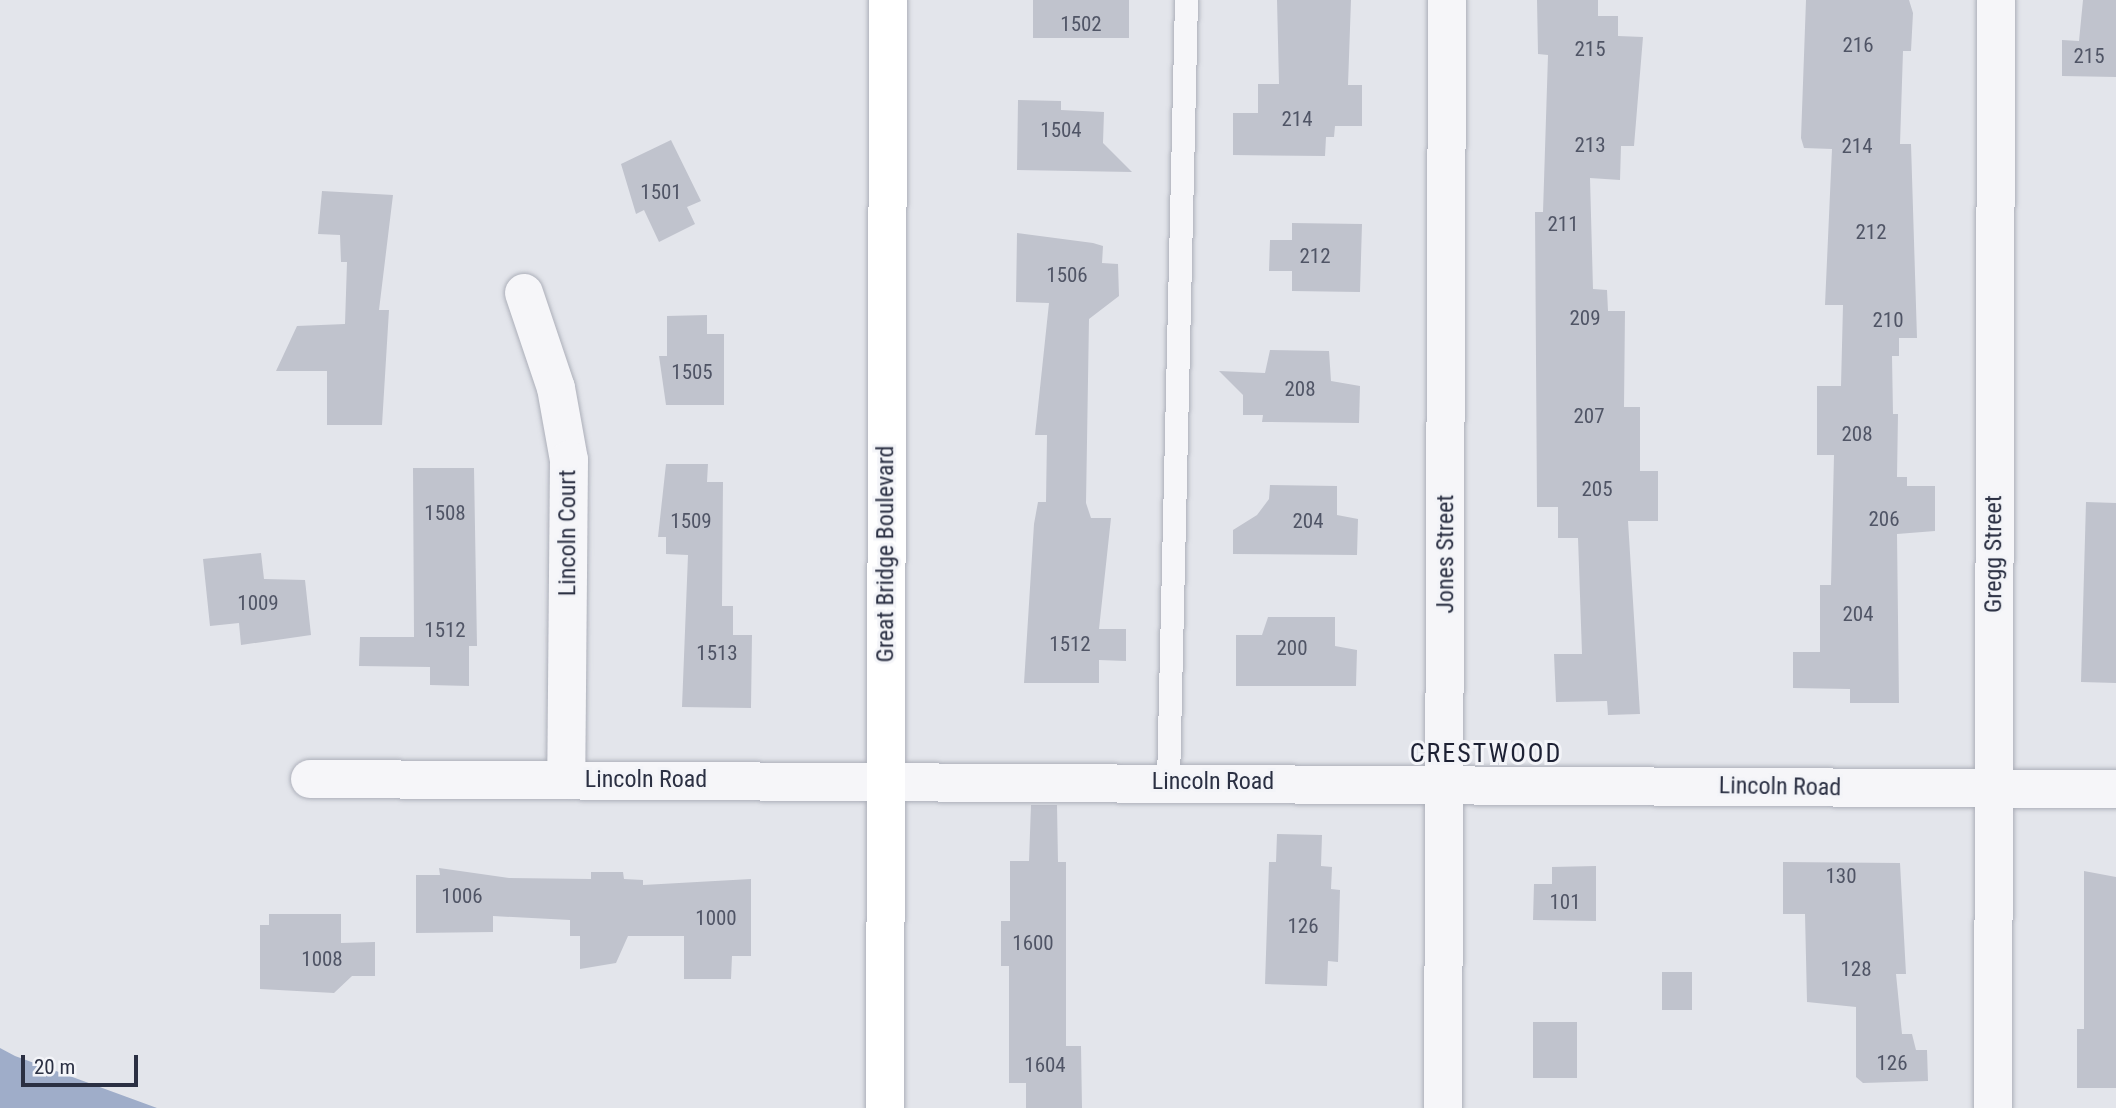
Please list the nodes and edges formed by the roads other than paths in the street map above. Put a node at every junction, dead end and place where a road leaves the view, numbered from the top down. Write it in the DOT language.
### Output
graph roads {
  1 [pos="888,0"];
  2 [pos="1186,0"];
  3 [pos="1447,0"];
  4 [pos="1996,0"];
  5 [pos="524,293"];
  6 [pos="310,779"];
  7 [pos="566,780"];
  8 [pos="887,781"];
  9 [pos="1168,781"];
  10 [pos="1445,783"];
  11 [pos="1993,789"];
  12 [pos="2116,789"];
  13 [pos="885,1108"];
  14 [pos="1443,1108"];
  15 [pos="1993,1108"];
  1 -- 8 [label="main road, Great Bridge Boulevard"];
  2 -- 9 [label="lane"];
  3 -- 10 [label="street, Jones Street"];
  4 -- 11 [label="street, Gregg Street"];
  5 -- 7 [label="street, Lincoln Court"];
  6 -- 7 [label="street, Lincoln Road"];
  7 -- 8 [label="street, Lincoln Road"];
  8 -- 9 [label="street, Lincoln Road"];
  8 -- 13 [label="main road, Great Bridge Boulevard"];
  9 -- 10 [label="street, Lincoln Road"];
  10 -- 11 [label="street, Lincoln Road"];
  10 -- 14 [label="street, Jones Street"];
  11 -- 12 [label="street, Lincoln Road"];
  11 -- 15 [label="street, Gregg Street"];
}
